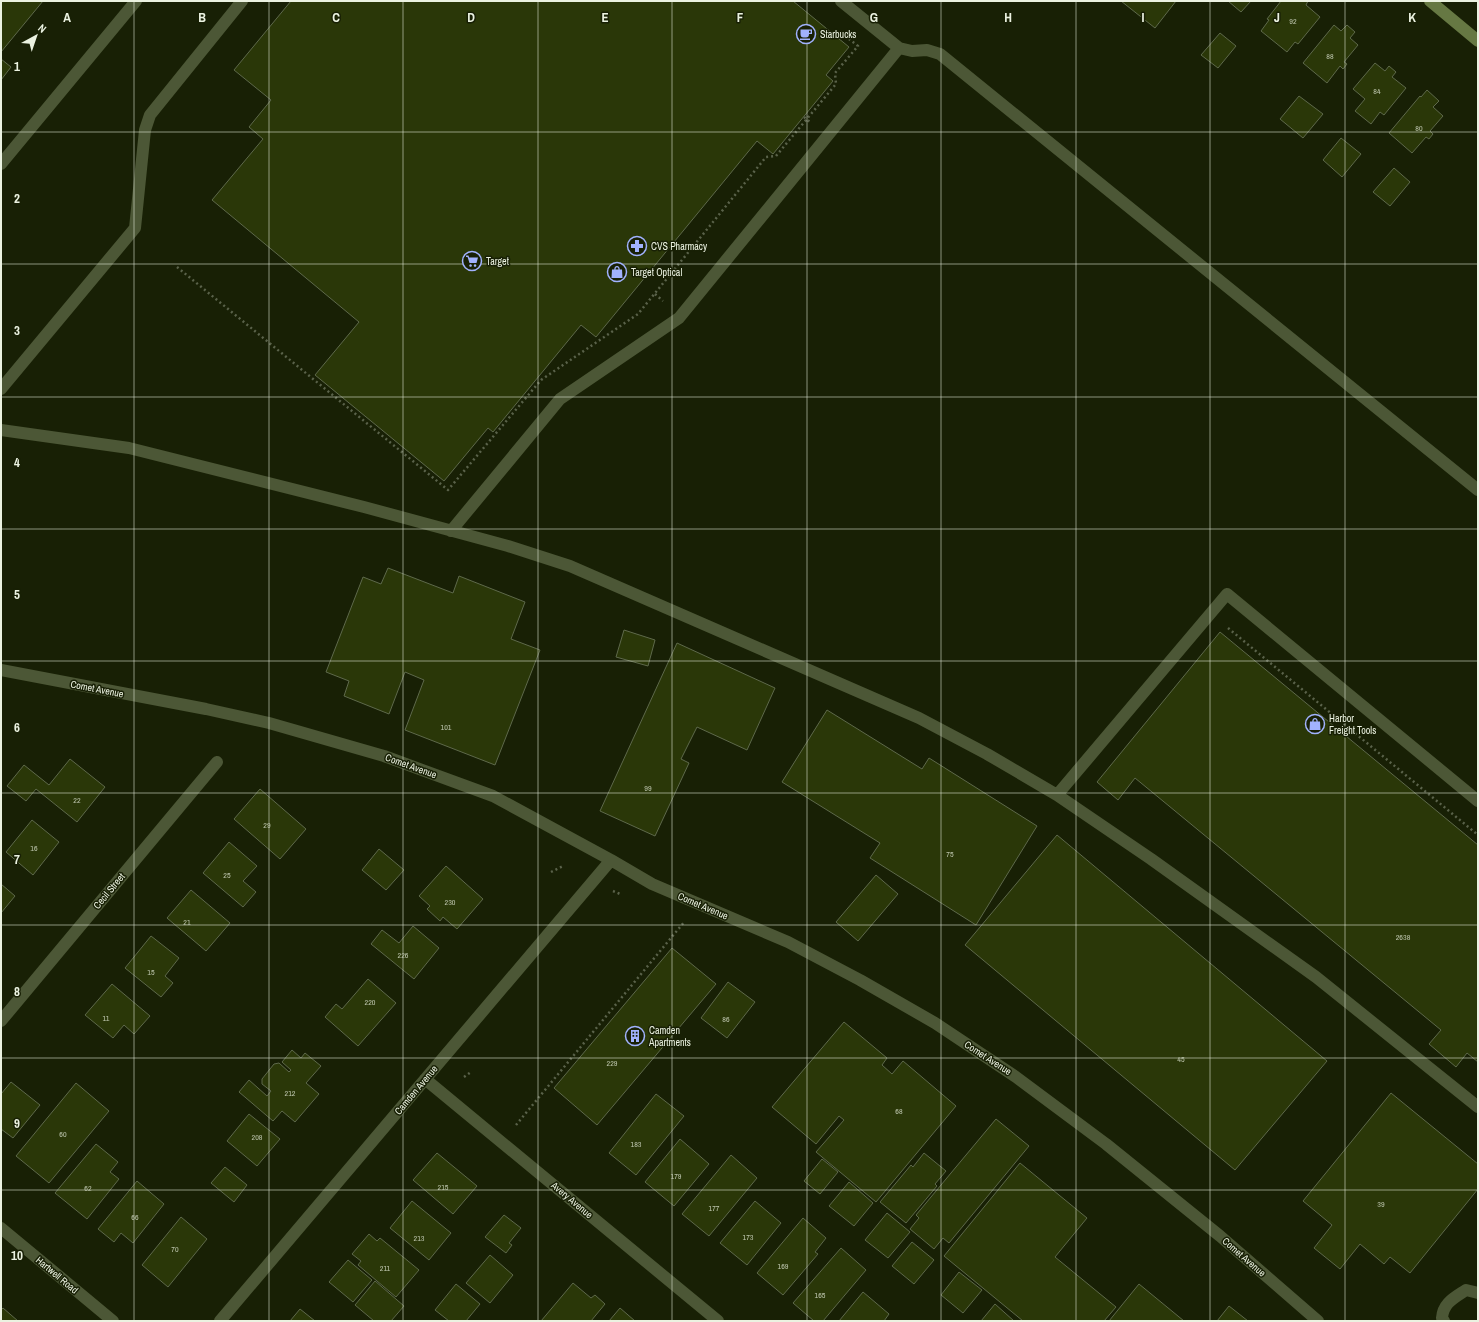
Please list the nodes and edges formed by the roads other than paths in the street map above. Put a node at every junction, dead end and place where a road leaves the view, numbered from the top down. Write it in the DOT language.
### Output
graph roads {
  1 [pos="136,1"];
  2 [pos="242,1"];
  3 [pos="841,1"];
  4 [pos="1430,1"];
  5 [pos="1478,41"];
  6 [pos="899,48"];
  7 [pos="1,164"];
  8 [pos="1,388"];
  9 [pos="1,430"];
  10 [pos="1478,490"];
  11 [pos="451,531"];
  12 [pos="1,670"];
  13 [pos="217,762"];
  14 [pos="1057,795"];
  15 [pos="1478,801"];
  16 [pos="611,860"];
  17 [pos="1,1021"];
  18 [pos="425,1079"];
  19 [pos="1478,1107"];
  20 [pos="1,1228"];
  21 [pos="1478,1293"];
  22 [pos="113,1321"];
  23 [pos="220,1321"];
  24 [pos="718,1321"];
  25 [pos="1318,1321"];
  26 [pos="1444,1321"];
  1 -- 7 [label="street"];
  2 -- 8 [label="street"];
  3 -- 6 [label="street"];
  4 -- 5 [label="street"];
  6 -- 10 [label="street"];
  6 -- 11 [label="street"];
  9 -- 11 [label="street"];
  11 -- 14 [label="street"];
  12 -- 16 [label="street, Comet Avenue"];
  13 -- 17 [label="street, Cecil Street"];
  14 -- 15 [label="street"];
  14 -- 19 [label="street"];
  16 -- 18 [label="street, Camden Avenue"];
  16 -- 25 [label="street, Comet Avenue"];
  18 -- 23 [label="street, Camden Avenue"];
  18 -- 24 [label="street, Avery Avenue"];
  20 -- 22 [label="street, Hartwell Road"];
  21 -- 26 [label="street"];
}
